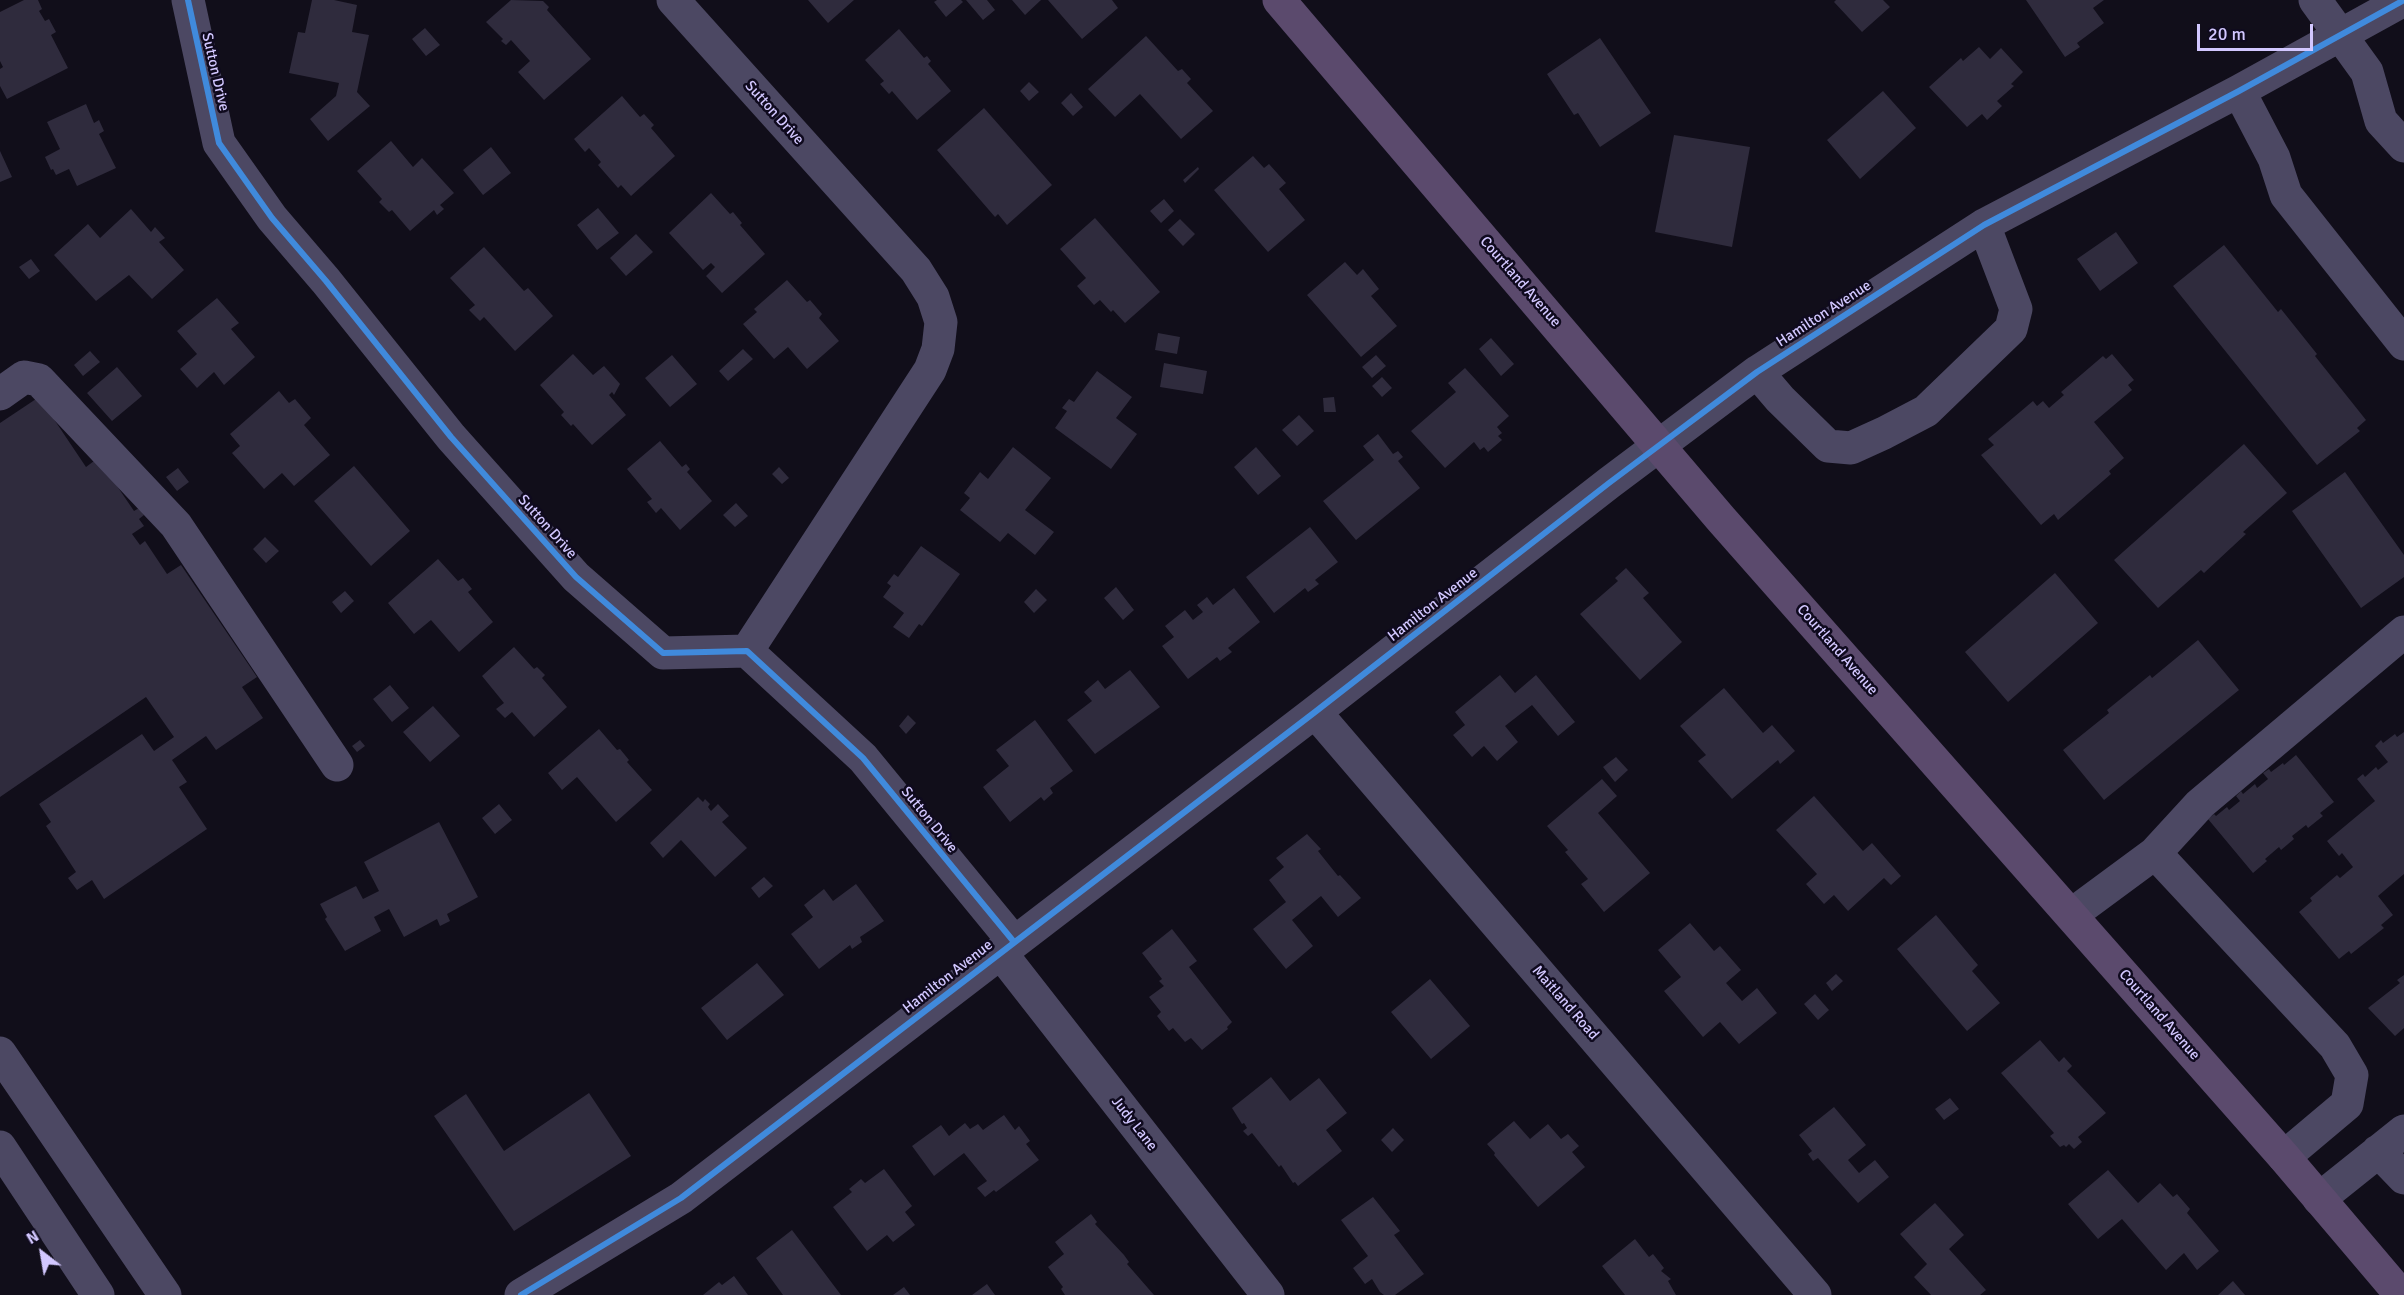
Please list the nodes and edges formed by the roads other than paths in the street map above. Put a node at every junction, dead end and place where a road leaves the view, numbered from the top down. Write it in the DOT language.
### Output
graph roads {
  1 [pos="188,0"];
  2 [pos="673,0"];
  3 [pos="1279,0"];
  4 [pos="2315,0"];
  5 [pos="2404,0"];
  6 [pos="2338,35"];
  7 [pos="2239,91"];
  8 [pos="2404,146"];
  9 [pos="1984,225"];
  10 [pos="2404,344"];
  11 [pos="1757,372"];
  12 [pos="0,393"];
  13 [pos="1659,444"];
  14 [pos="2404,632"];
  15 [pos="747,651"];
  16 [pos="1316,712"];
  17 [pos="338,765"];
  18 [pos="2155,853"];
  19 [pos="2071,915"];
  20 [pos="1007,947"];
  21 [pos="0,1053"];
  22 [pos="2404,1131"];
  23 [pos="0,1147"];
  24 [pos="2378,1151"];
  25 [pos="2284,1157"];
  26 [pos="2404,1178"];
  27 [pos="2319,1199"];
  28 [pos="98,1295"];
  29 [pos="165,1295"];
  30 [pos="521,1295"];
  31 [pos="1268,1295"];
  32 [pos="1815,1295"];
  33 [pos="2402,1295"];
  1 -- 15 [label="street, Sutton Drive"];
  2 -- 15 [label="street, Sutton Drive"];
  3 -- 13 [label="main road, Courtland Avenue"];
  4 -- 6 [label="street"];
  5 -- 6 [label="street, Hamilton Avenue"];
  6 -- 7 [label="street, Hamilton Avenue"];
  6 -- 8 [label="street"];
  7 -- 9 [label="street, Hamilton Avenue"];
  7 -- 10 [label="street"];
  9 -- 11 [label="street, Hamilton Avenue"];
  9 -- 11 [label="street"];
  11 -- 13 [label="street, Hamilton Avenue"];
  12 -- 17 [label="street"];
  13 -- 16 [label="street, Hamilton Avenue"];
  13 -- 19 [label="main road, Courtland Avenue"];
  14 -- 18 [label="street"];
  15 -- 20 [label="street, Sutton Drive"];
  16 -- 20 [label="street, Hamilton Avenue"];
  16 -- 32 [label="street, Maitland Road"];
  18 -- 19 [label="street"];
  18 -- 25 [label="street"];
  19 -- 25 [label="main road, Courtland Avenue"];
  20 -- 30 [label="street, Hamilton Avenue"];
  20 -- 31 [label="street, Judy Lane"];
  21 -- 29 [label="street"];
  22 -- 24 [label="street"];
  23 -- 28 [label="street"];
  24 -- 26 [label="street"];
  24 -- 27 [label="street"];
  25 -- 27 [label="main road, Courtland Avenue"];
  27 -- 33 [label="main road, Courtland Avenue"];
}
